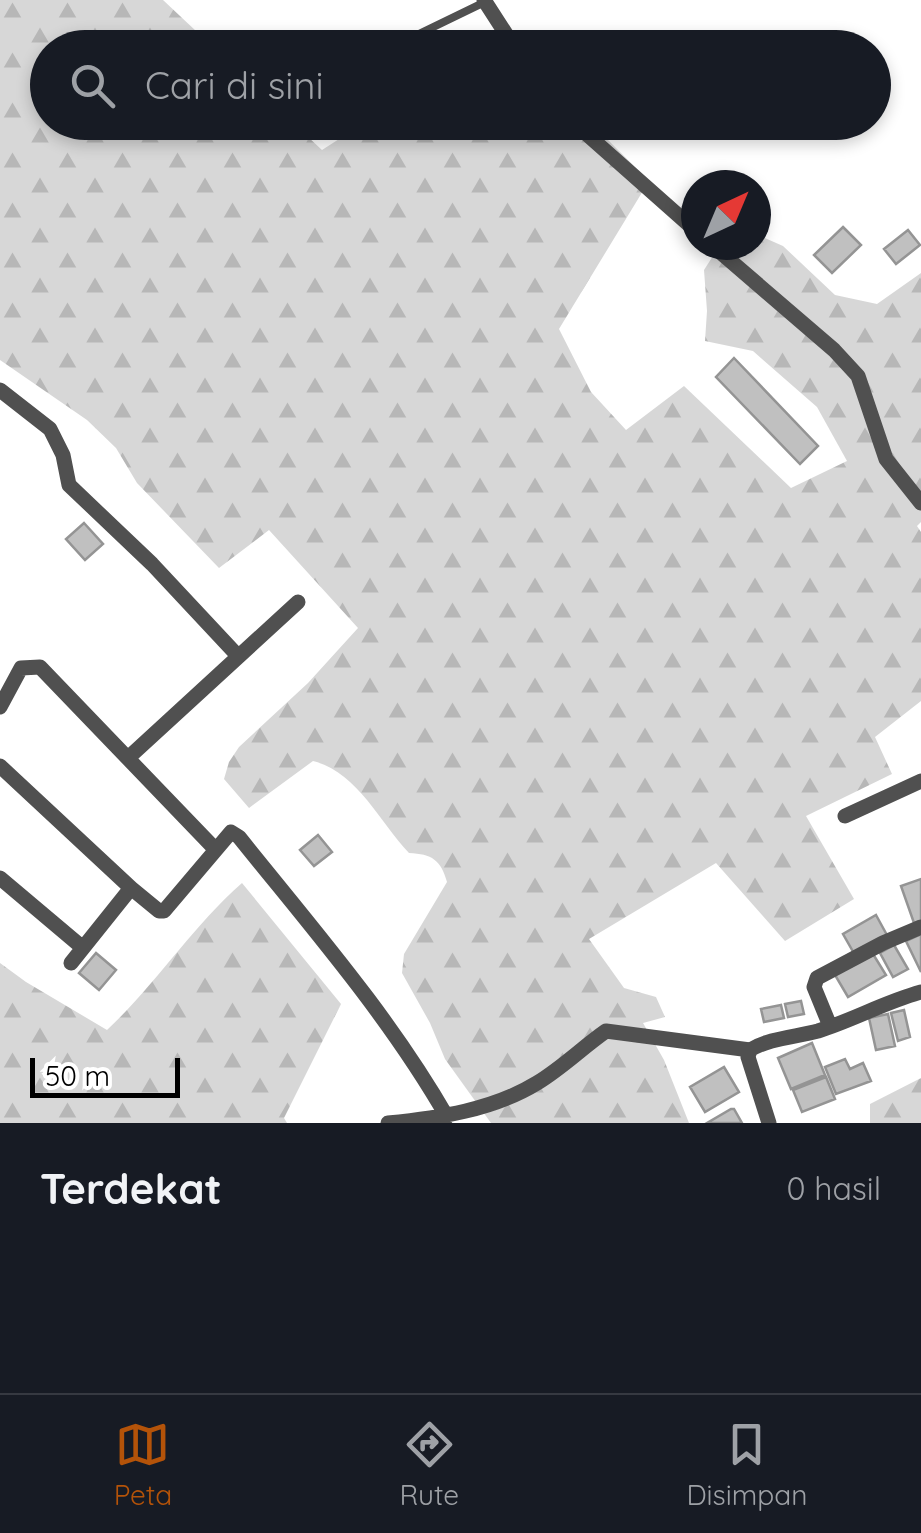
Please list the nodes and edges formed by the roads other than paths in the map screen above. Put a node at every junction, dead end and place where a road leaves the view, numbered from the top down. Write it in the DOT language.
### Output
graph roads {
  1 [pos="484,1"];
  2 [pos="426,30"];
  3 [pos="503,30"];
  4 [pos="591,140"];
  5 [pos="681,218"];
  6 [pos="729,260"];
  7 [pos="0,390"];
  8 [pos="921,503"];
  9 [pos="298,602"];
  10 [pos="238,656"];
  11 [pos="0,707"];
  12 [pos="128,758"];
  13 [pos="0,766"];
  14 [pos="921,780"];
  15 [pos="844,816"];
  16 [pos="215,849"];
  17 [pos="0,878"];
  18 [pos="132,888"];
  19 [pos="921,927"];
  20 [pos="83,948"];
  21 [pos="71,963"];
  22 [pos="921,992"];
  23 [pos="830,1026"];
  24 [pos="750,1050"];
  25 [pos="446,1117"];
  26 [pos="388,1123"];
  27 [pos="769,1123"];
  1 -- 2 [label="lane"];
  1 -- 3 [label="street"];
  4 -- 5 [label="street"];
  6 -- 8 [label="street"];
  7 -- 10 [label="street"];
  9 -- 10 [label="street"];
  10 -- 12 [label="street"];
  11 -- 12 [label="street"];
  12 -- 16 [label="street"];
  13 -- 18 [label="street"];
  14 -- 15 [label="street"];
  16 -- 18 [label="street"];
  16 -- 25 [label="street"];
  17 -- 20 [label="street"];
  18 -- 20 [label="street"];
  19 -- 23 [label="street"];
  20 -- 21 [label="street"];
  22 -- 23 [label="street"];
  23 -- 24 [label="street"];
  24 -- 25 [label="street"];
  24 -- 27 [label="street"];
  25 -- 26 [label="street"];
}
